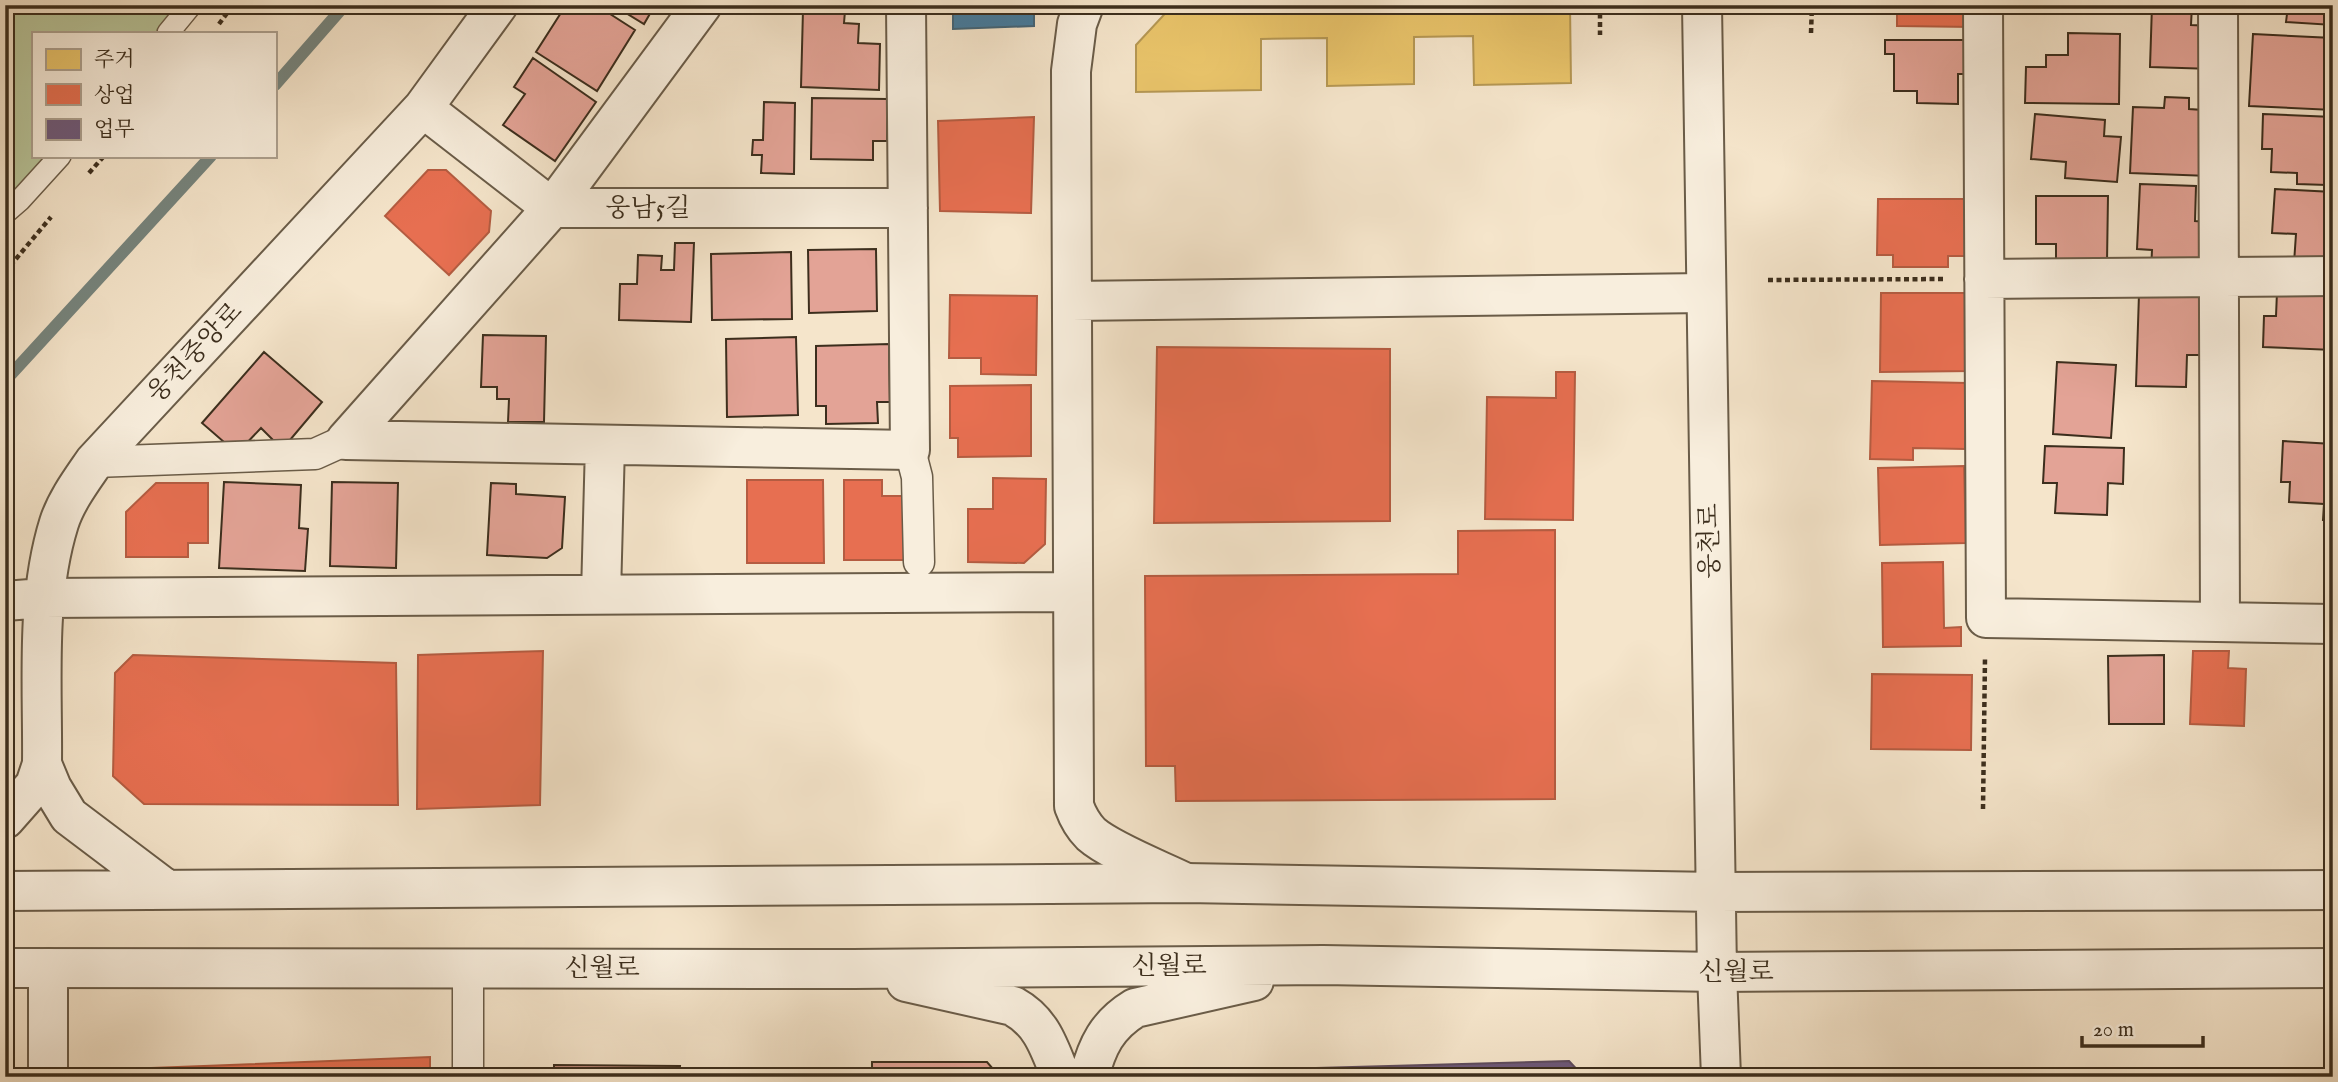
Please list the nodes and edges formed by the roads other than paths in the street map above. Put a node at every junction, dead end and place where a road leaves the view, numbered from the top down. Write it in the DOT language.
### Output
graph roads {
  1 [pos="191,5"];
  2 [pos="498,5"];
  3 [pos="702,5"];
  4 [pos="906,5"];
  5 [pos="1084,5"];
  6 [pos="1702,5"];
  7 [pos="1983,5"];
  8 [pos="2218,5"];
  9 [pos="169,32"];
  10 [pos="423,108"];
  11 [pos="58,158"];
  12 [pos="552,208"];
  13 [pos="908,208"];
  14 [pos="5,213"];
  15 [pos="2333,276"];
  16 [pos="2219,277"];
  17 [pos="1984,279"];
  18 [pos="1706,293"];
  19 [pos="1072,301"];
  20 [pos="346,440"];
  21 [pos="604,445"];
  22 [pos="910,450"];
  23 [pos="94,462"];
  24 [pos="919,562"];
  25 [pos="1073,592"];
  26 [pos="601,594"];
  27 [pos="43,598"];
  28 [pos="5,601"];
  29 [pos="2220,622"];
  30 [pos="2333,624"];
  31 [pos="42,764"];
  32 [pos="5,819"];
  33 [pos="1186,883"];
  34 [pos="167,890"];
  35 [pos="2333,890"];
  36 [pos="5,891"];
  37 [pos="1716,892"];
  38 [pos="1323,965"];
  39 [pos="468,967"];
  40 [pos="5,968"];
  41 [pos="48,968"];
  42 [pos="2333,968"];
  43 [pos="853,969"];
  44 [pos="1717,972"];
  45 [pos="48,1077"];
  46 [pos="468,1077"];
  47 [pos="1061,1077"];
  48 [pos="1089,1077"];
  49 [pos="1721,1077"];
  1 -- 9 [label="lane"];
  2 -- 10 [label="street, 웅천중앙로"];
  3 -- 12 [label="street"];
  4 -- 13 [label="street"];
  5 -- 19 [label="street"];
  6 -- 18 [label="street, 웅천로"];
  7 -- 17 [label="street"];
  8 -- 16 [label="street"];
  10 -- 12 [label="street"];
  10 -- 23 [label="street, 웅천중앙로"];
  11 -- 14 [label="lane"];
  12 -- 13 [label="street, 웅남5길"];
  12 -- 20 [label="street"];
  13 -- 22 [label="street"];
  15 -- 16 [label="street"];
  16 -- 17 [label="street"];
  16 -- 29 [label="street"];
  17 -- 29 [label="street"];
  18 -- 19 [label="street"];
  18 -- 37 [label="street, 웅천로"];
  19 -- 25 [label="street"];
  20 -- 21 [label="street"];
  20 -- 23 [label="street"];
  21 -- 22 [label="street"];
  21 -- 26 [label="street"];
  22 -- 24 [label="street"];
  23 -- 27 [label="street, 웅천중앙로"];
  25 -- 26 [label="street"];
  25 -- 33 [label="street"];
  26 -- 27 [label="street"];
  27 -- 28 [label="street"];
  27 -- 31 [label="street, 웅천중앙로"];
  29 -- 30 [label="street"];
  31 -- 32 [label="street"];
  31 -- 34 [label="street"];
  33 -- 34 [label="street"];
  33 -- 37 [label="street"];
  34 -- 36 [label="street"];
  35 -- 37 [label="street"];
  37 -- 44 [label="street, 웅천로"];
  38 -- 43 [label="street, 신월로"];
  38 -- 44 [label="street, 신월로"];
  38 -- 48 [label="street"];
  39 -- 41 [label="street, 신월로"];
  39 -- 43 [label="street, 신월로"];
  39 -- 46 [label="street"];
  40 -- 41 [label="street, 신월로"];
  41 -- 45 [label="street"];
  42 -- 44 [label="street, 신월로"];
  43 -- 47 [label="street"];
  44 -- 49 [label="street, 웅천로"];
}
